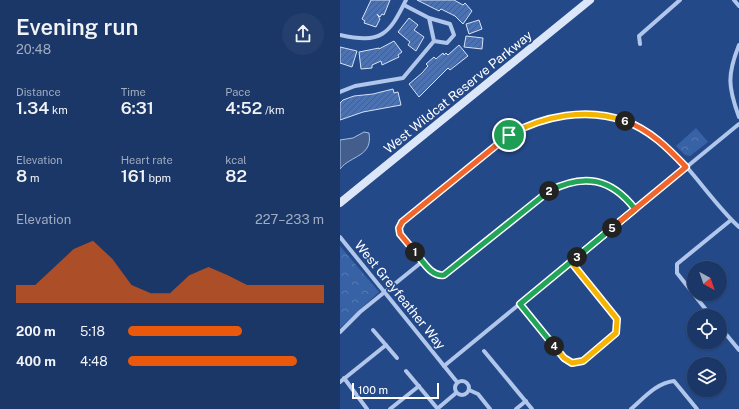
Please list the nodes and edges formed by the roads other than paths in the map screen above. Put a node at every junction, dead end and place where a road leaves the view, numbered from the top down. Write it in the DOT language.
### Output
graph roads {
  1 [pos="406,0"];
  2 [pos="590,0"];
  3 [pos="680,0"];
  4 [pos="734,0"];
  5 [pos="404,5"];
  6 [pos="739,6"];
  7 [pos="429,18"];
  8 [pos="340,35"];
  9 [pos="434,41"];
  10 [pos="640,44"];
  11 [pos="739,45"];
  12 [pos="340,92"];
  13 [pos="739,117"];
  14 [pos="739,124"];
  15 [pos="686,167"];
  16 [pos="340,203"];
  17 [pos="635,209"];
  18 [pos="731,220"];
  19 [pos="739,227"];
  20 [pos="340,237"];
  21 [pos="422,261"];
  22 [pos="571,262"];
  23 [pos="384,292"];
  24 [pos="520,304"];
  25 [pos="705,309"];
  26 [pos="374,330"];
  27 [pos="340,332"];
  28 [pos="727,335"];
  29 [pos="386,345"];
  30 [pos="739,350"];
  31 [pos="484,351"];
  32 [pos="397,358"];
  33 [pos="444,366"];
  34 [pos="406,371"];
  35 [pos="344,378"];
  36 [pos="340,382"];
  37 [pos="457,382"];
  38 [pos="419,386"];
  39 [pos="469,390"];
  40 [pos="456,392"];
  41 [pos="526,401"];
  42 [pos="489,407"];
  43 [pos="367,409"];
  44 [pos="390,409"];
  45 [pos="437,409"];
  46 [pos="484,409"];
  47 [pos="516,409"];
  48 [pos="532,409"];
  49 [pos="630,409"];
  50 [pos="697,409"];
  1 -- 5 [label="street"];
  2 -- 16 [label="main road, West Wildcat Reserve Parkway"];
  3 -- 10 [label="street"];
  4 -- 6 [label="street"];
  5 -- 7 [label="street"];
  5 -- 8 [label="street"];
  7 -- 9 [label="street"];
  7 -- 9 [label="street"];
  9 -- 12 [label="street"];
  11 -- 13 [label="street"];
  14 -- 15 [label="street"];
  15 -- 17 [label="street"];
  15 -- 18 [label="street"];
  15 -- 21 [label="street"];
  17 -- 21 [label="street"];
  17 -- 22 [label="street"];
  18 -- 19 [label="street"];
  18 -- 25 [label="street"];
  20 -- 23 [label="street, West Greyfeather Way"];
  21 -- 23 [label="street"];
  22 -- 24 [label="street"];
  22 -- 24 [label="street"];
  23 -- 27 [label="street"];
  23 -- 33 [label="street, West Greyfeather Way"];
  24 -- 33 [label="street"];
  26 -- 29 [label="street"];
  28 -- 30 [label="street"];
  29 -- 32 [label="street"];
  29 -- 35 [label="street"];
  31 -- 41 [label="street"];
  33 -- 37 [label="street, West Greyfeather Way"];
  34 -- 38 [label="street"];
  35 -- 36 [label="street"];
  35 -- 43 [label="street"];
  37 -- 39 [label="street"];
  37 -- 40 [label="street"];
  38 -- 44 [label="street"];
  38 -- 45 [label="street"];
  39 -- 40 [label="street"];
  39 -- 42 [label="street"];
  40 -- 45 [label="street"];
  41 -- 47 [label="street"];
  41 -- 48 [label="street"];
  42 -- 46 [label="street"];
  49 -- 50 [label="street"];
}
